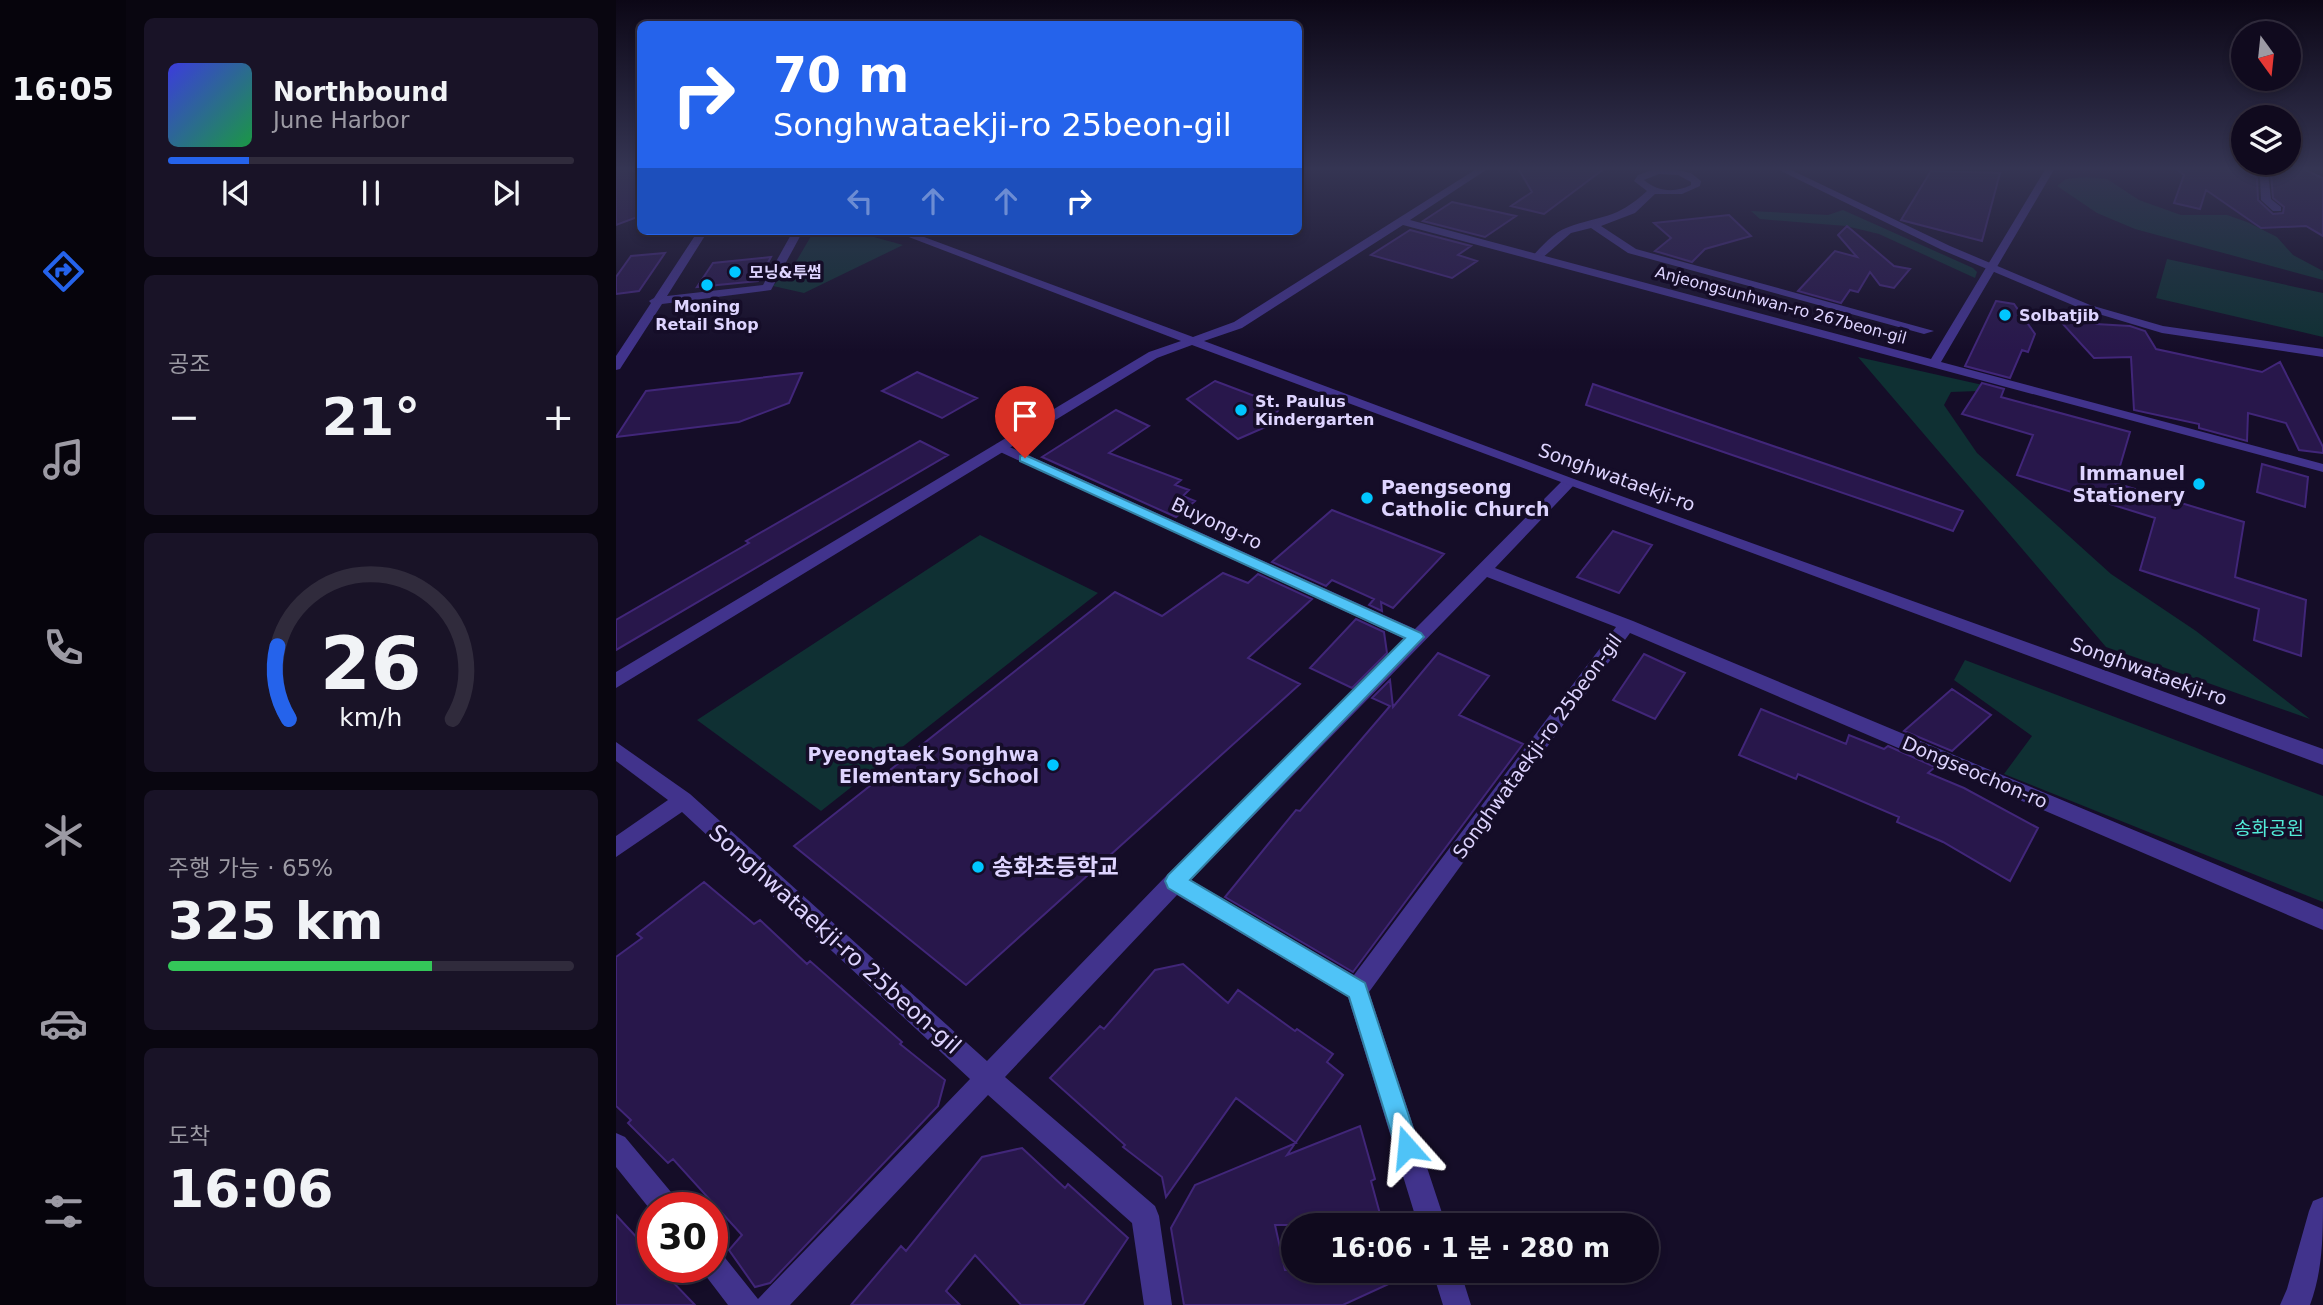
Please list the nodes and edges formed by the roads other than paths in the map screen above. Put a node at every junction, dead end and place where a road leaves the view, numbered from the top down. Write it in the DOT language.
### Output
graph roads {
  1 [pos="1389,229"];
  2 [pos="1431,229"];
  3 [pos="1576,229"];
  4 [pos="1599,229"];
  5 [pos="1906,229"];
  6 [pos="2016,229"];
  7 [pos="700,235"];
  8 [pos="796,235"];
  9 [pos="909,235"];
  10 [pos="1537,257"];
  11 [pos="1994,266"];
  12 [pos="655,301"];
  13 [pos="1928,331"];
  14 [pos="1193,342"];
  15 [pos="2323,353"];
  16 [pos="1935,362"];
  17 [pos="616,366"];
  18 [pos="1001,447"];
  19 [pos="2323,468"];
  20 [pos="1569,482"];
  21 [pos="1484,570"];
  22 [pos="1627,625"];
  23 [pos="1416,637"];
  24 [pos="616,681"];
  25 [pos="616,750"];
  26 [pos="2323,757"];
  27 [pos="683,800"];
  28 [pos="616,848"];
  29 [pos="1175,881"];
  30 [pos="2323,920"];
  31 [pos="1357,990"];
  32 [pos="987,1078"];
  33 [pos="616,1146"];
  34 [pos="653,1192"];
  35 [pos="2323,1211"];
  36 [pos="1428,1213"];
  37 [pos="728,1283"];
  38 [pos="1450,1283"];
  39 [pos="746,1305"];
  40 [pos="771,1305"];
  41 [pos="1158,1305"];
  42 [pos="1457,1305"];
  43 [pos="2294,1305"];
  1 -- 14 [label="street"];
  2 -- 10 [label="street, Anjeongsunhwan-ro 267beon-gil"];
  3 -- 10 [label="street"];
  4 -- 13 [label="street"];
  5 -- 11 [label="street"];
  6 -- 11 [label="street"];
  7 -- 12 [label="street"];
  8 -- 12 [label="street"];
  9 -- 14 [label="street, Songhwataekji-ro"];
  10 -- 16 [label="street, Anjeongsunhwan-ro 267beon-gil"];
  11 -- 15 [label="street"];
  11 -- 16 [label="street"];
  12 -- 17 [label="street"];
  14 -- 18 [label="street"];
  14 -- 20 [label="street, Songhwataekji-ro"];
  16 -- 19 [label="street"];
  18 -- 23 [label="street, Buyong-ro"];
  18 -- 24 [label="street"];
  20 -- 21 [label="street"];
  20 -- 26 [label="street, Songhwataekji-ro"];
  21 -- 22 [label="street, Songhwataekji-ro 25beon-gil"];
  21 -- 23 [label="street"];
  22 -- 30 [label="street, Dongseochon-ro"];
  22 -- 31 [label="street, Songhwataekji-ro 25beon-gil"];
  23 -- 29 [label="street"];
  25 -- 27 [label="street, Songhwataekji-ro 25beon-gil"];
  27 -- 28 [label="street"];
  27 -- 32 [label="street, Songhwataekji-ro 25beon-gil"];
  29 -- 31 [label="street"];
  29 -- 32 [label="street"];
  31 -- 36 [label="street"];
  32 -- 40 [label="street"];
  32 -- 41 [label="street, Songhwataekji-ro 25beon-gil"];
  33 -- 34 [label="street"];
  35 -- 43 [label="street"];
  37 -- 39 [label="street"];
  38 -- 42 [label="street"];
}
